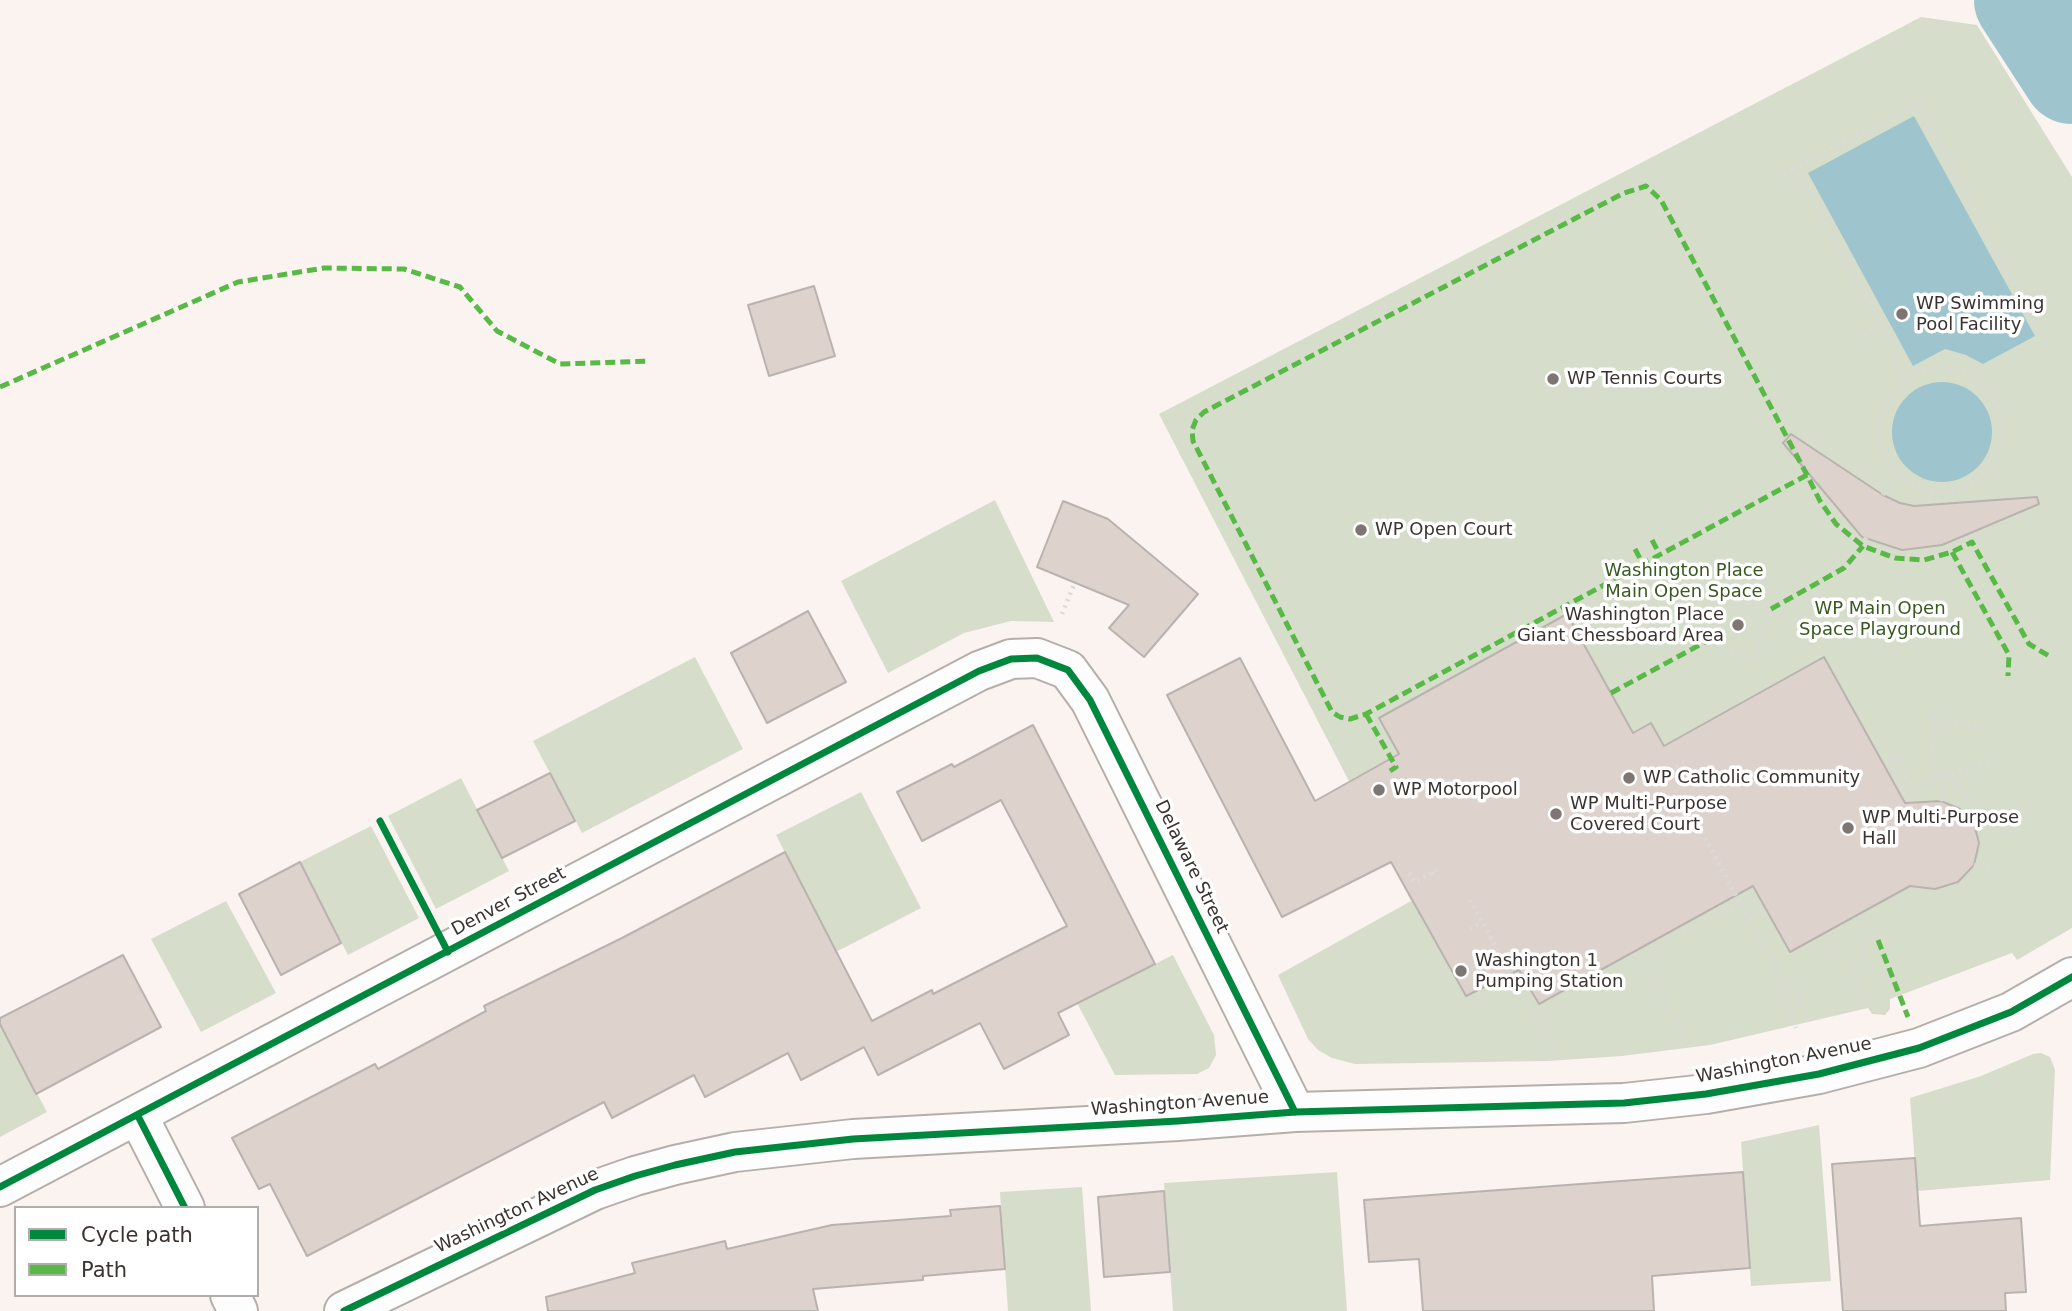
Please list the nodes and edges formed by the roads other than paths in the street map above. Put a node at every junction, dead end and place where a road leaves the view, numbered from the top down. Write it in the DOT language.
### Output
graph roads {
  1 [pos="1037,659"];
  2 [pos="2072,977"];
  3 [pos="1295,1112"];
  4 [pos="138,1116"];
  5 [pos="0,1187"];
  6 [pos="184,1206"];
  7 [pos="344,1311"];
  1 -- 3 [label="street, Delaware Street"];
  1 -- 4 [label="street, Denver Street"];
  2 -- 3 [label="street, Washington Avenue"];
  3 -- 7 [label="street, Washington Avenue"];
  4 -- 5 [label="street, Denver Street"];
  4 -- 6 [label="street"];
}
